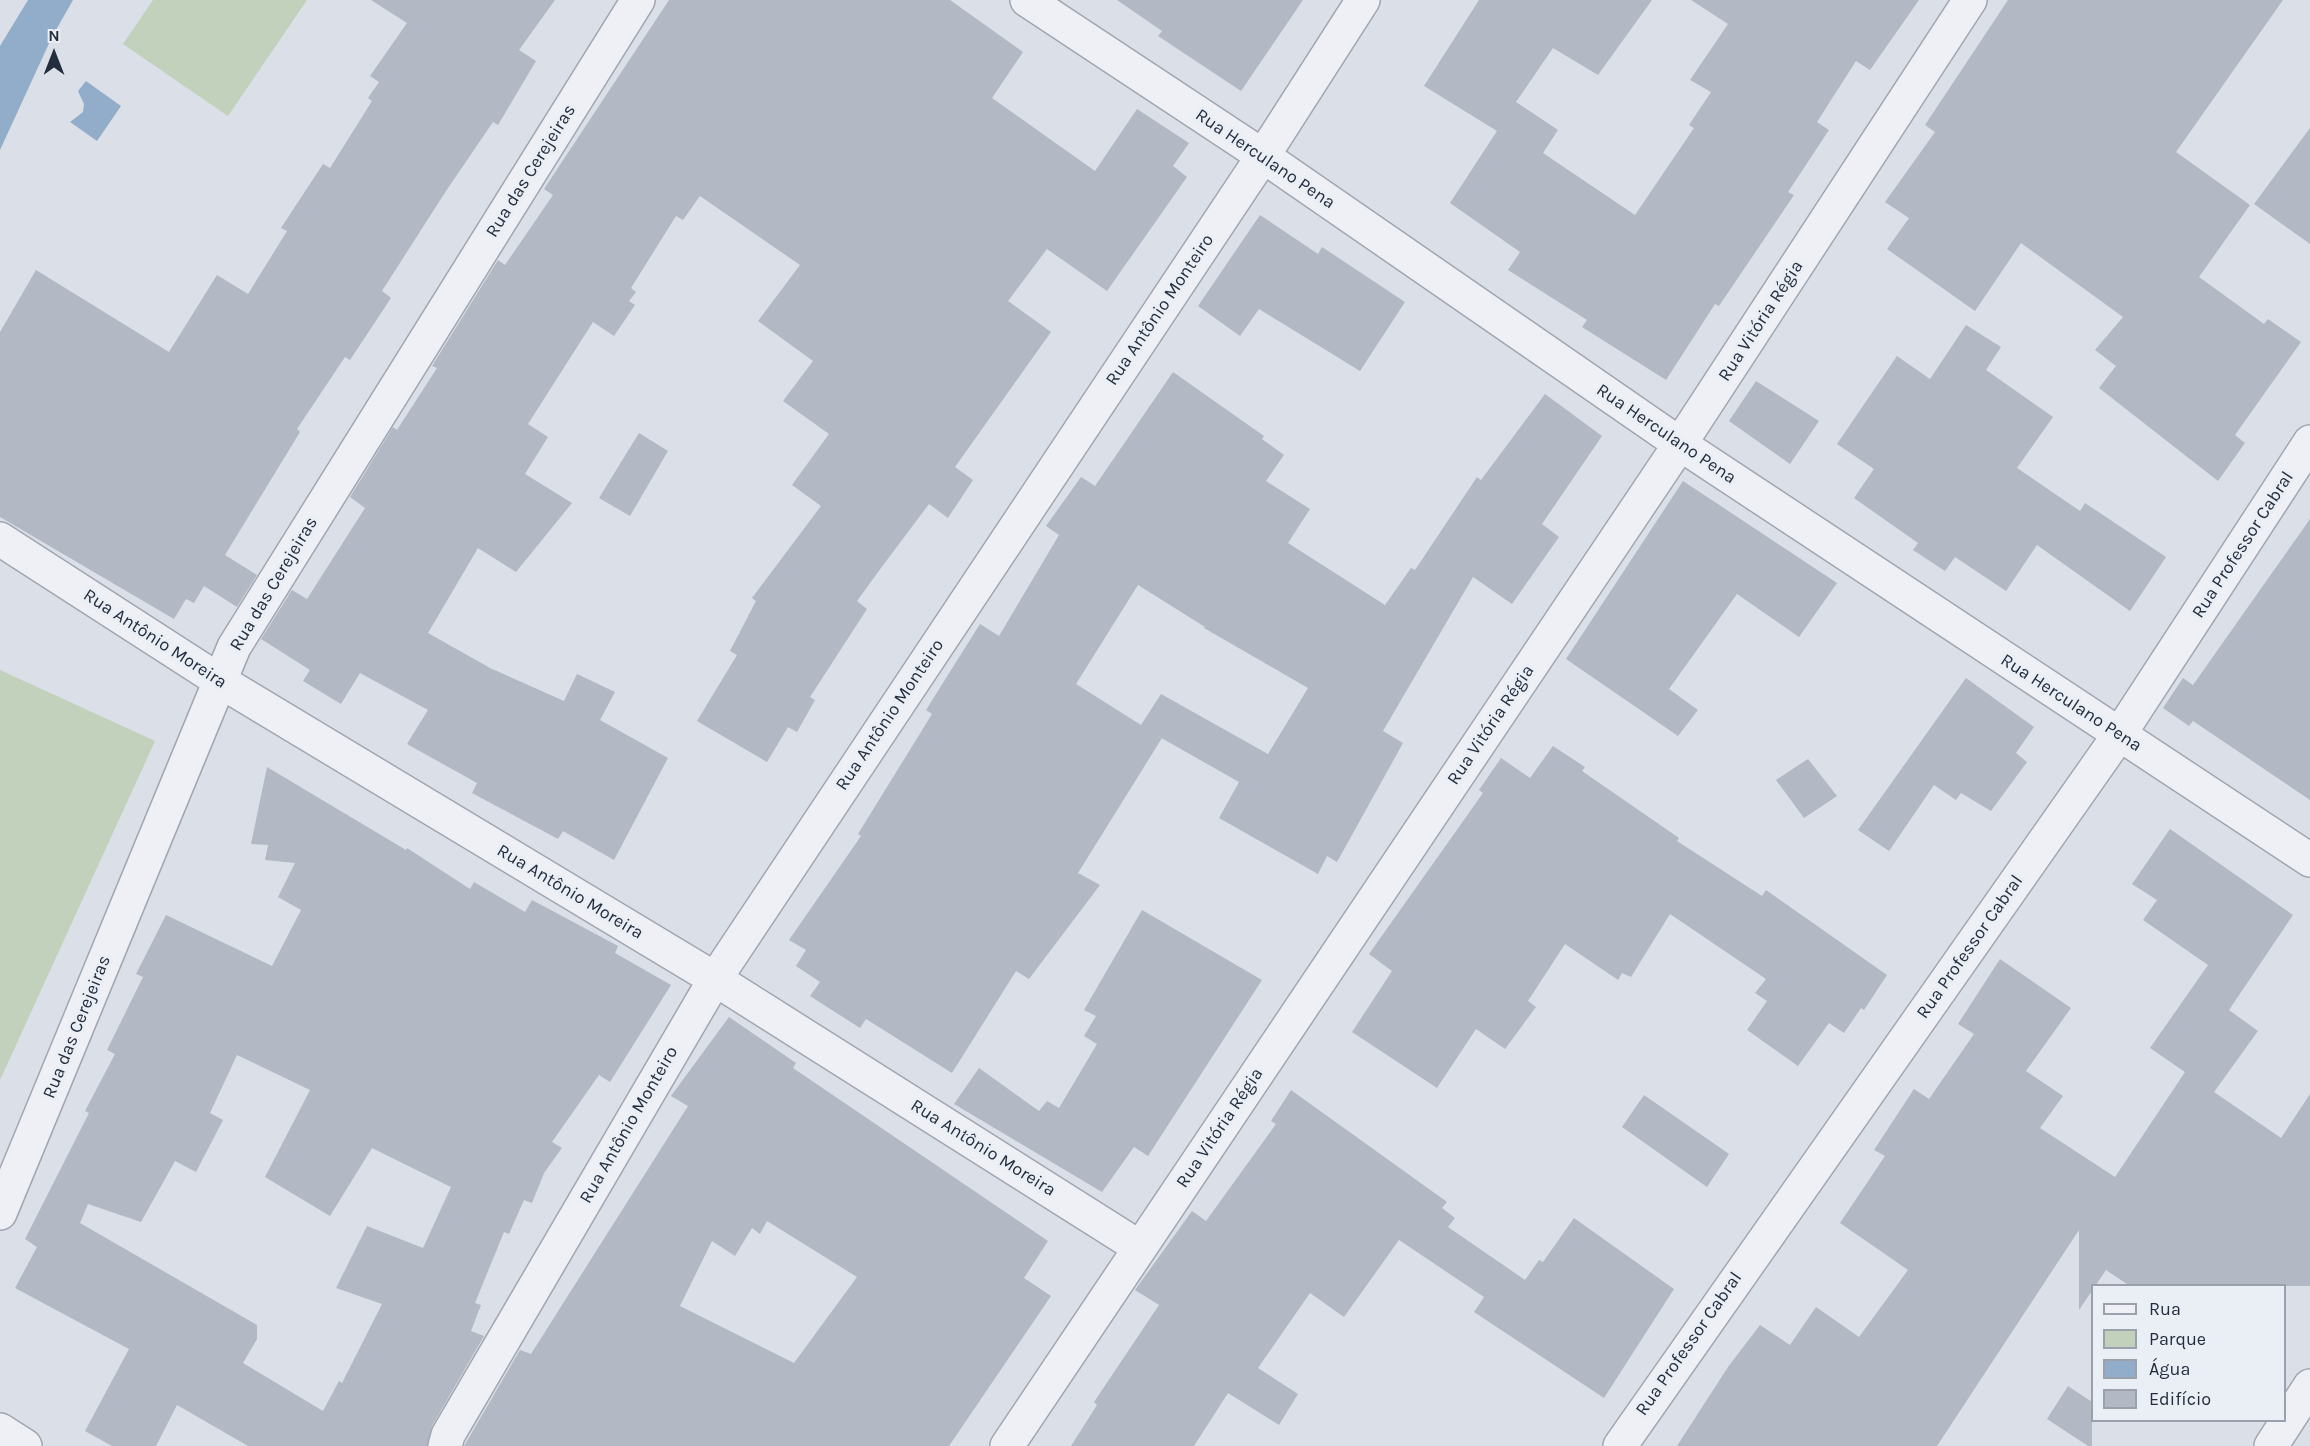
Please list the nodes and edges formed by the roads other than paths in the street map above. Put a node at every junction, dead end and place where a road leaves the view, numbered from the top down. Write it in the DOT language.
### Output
graph roads {
  1 [pos="638,0"];
  2 [pos="1027,0"];
  3 [pos="1363,0"];
  4 [pos="1970,0"];
  5 [pos="1263,156"];
  6 [pos="2310,442"];
  7 [pos="1680,444"];
  8 [pos="0,539"];
  9 [pos="220,681"];
  10 [pos="2119,735"];
  11 [pos="2310,860"];
  12 [pos="715,979"];
  13 [pos="0,1213"];
  14 [pos="1139,1247"];
  15 [pos="2310,1386"];
  16 [pos="0,1430"];
  17 [pos="25,1446"];
  18 [pos="445,1446"];
  19 [pos="1007,1446"];
  20 [pos="1620,1446"];
  21 [pos="2271,1446"];
  1 -- 9 [label="street, Rua das Cerejeiras"];
  2 -- 5 [label="street, Rua Herculano Pena"];
  3 -- 5 [label="street, Rua Antônio Monteiro"];
  4 -- 7 [label="street, Rua Vitória Régia"];
  5 -- 7 [label="street, Rua Herculano Pena"];
  5 -- 12 [label="street, Rua Antônio Monteiro"];
  6 -- 10 [label="street, Rua Professor Cabral"];
  7 -- 10 [label="street, Rua Herculano Pena"];
  7 -- 14 [label="street, Rua Vitória Régia"];
  8 -- 9 [label="street, Rua Antônio Moreira"];
  9 -- 12 [label="street, Rua Antônio Moreira"];
  9 -- 13 [label="street, Rua das Cerejeiras"];
  10 -- 11 [label="street, Rua Herculano Pena"];
  10 -- 20 [label="street, Rua Professor Cabral"];
  12 -- 14 [label="street, Rua Antônio Moreira"];
  12 -- 18 [label="street, Rua Antônio Monteiro"];
  14 -- 19 [label="street, Rua Vitória Régia"];
  15 -- 21 [label="street"];
  16 -- 17 [label="street"];
}
